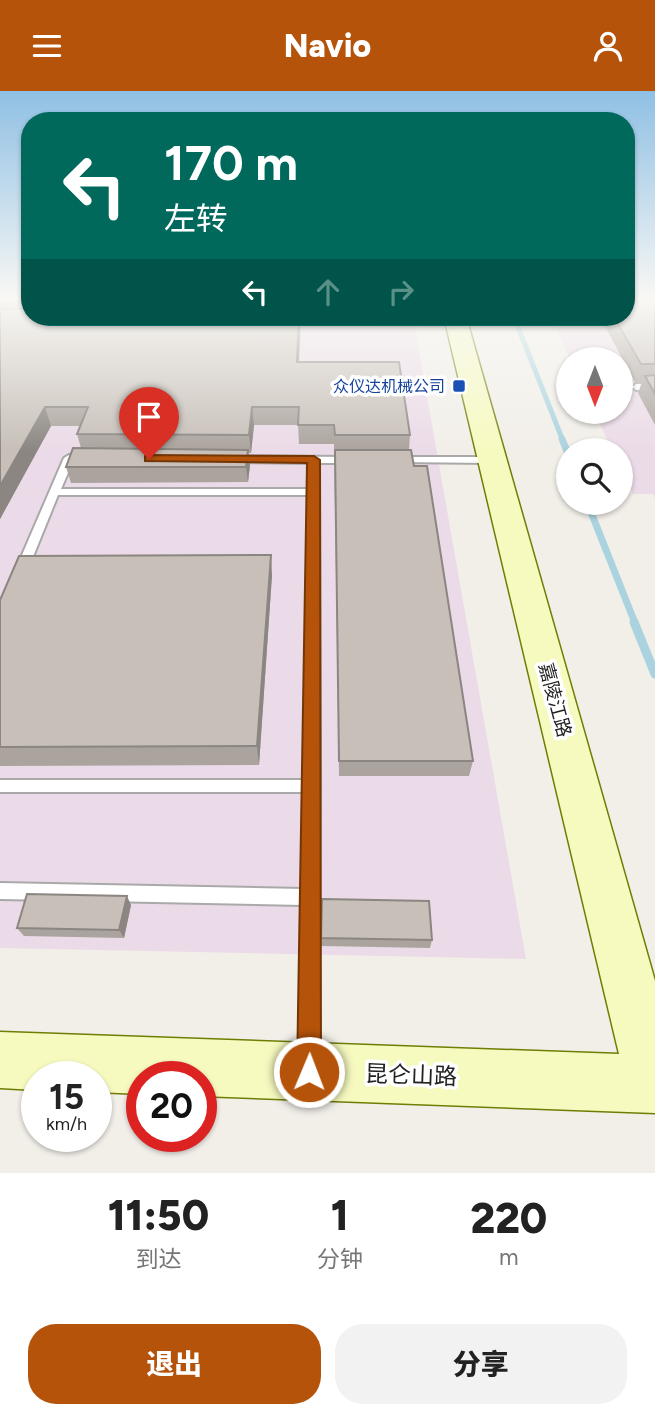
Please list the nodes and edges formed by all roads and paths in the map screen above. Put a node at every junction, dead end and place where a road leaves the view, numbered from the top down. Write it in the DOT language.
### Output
graph roads {
  1 [pos="464,350"];
  2 [pos="636,387"];
  3 [pos="655,387"];
  4 [pos="94,459"];
  5 [pos="218,459"];
  6 [pos="314,460"];
  7 [pos="369,460"];
  8 [pos="382,460"];
  9 [pos="492,460"];
  10 [pos="55,492"];
  11 [pos="314,492"];
  12 [pos="16,581"];
  13 [pos="0,786"];
  14 [pos="313,786"];
  15 [pos="0,891"];
  16 [pos="312,897"];
  17 [pos="0,1060"];
  18 [pos="309,1072"];
  19 [pos="655,1084"];
  1 -- 9 [label="street, 嘉陵江路"];
  2 -- 3 [label="lane"];
  4 -- 10 [label="lane"];
  5 -- 6 [label="lane"];
  6 -- 7 [label="lane"];
  6 -- 11 [label="lane"];
  8 -- 9 [label="lane"];
  9 -- 19 [label="street, 嘉陵江路"];
  10 -- 11 [label="lane"];
  10 -- 12 [label="lane"];
  11 -- 14 [label="lane"];
  13 -- 14 [label="lane"];
  14 -- 16 [label="lane"];
  15 -- 16 [label="lane"];
  16 -- 18 [label="lane"];
  17 -- 18 [label="street, 昆仑山路"];
  18 -- 19 [label="street, 昆仑山路"];
}
